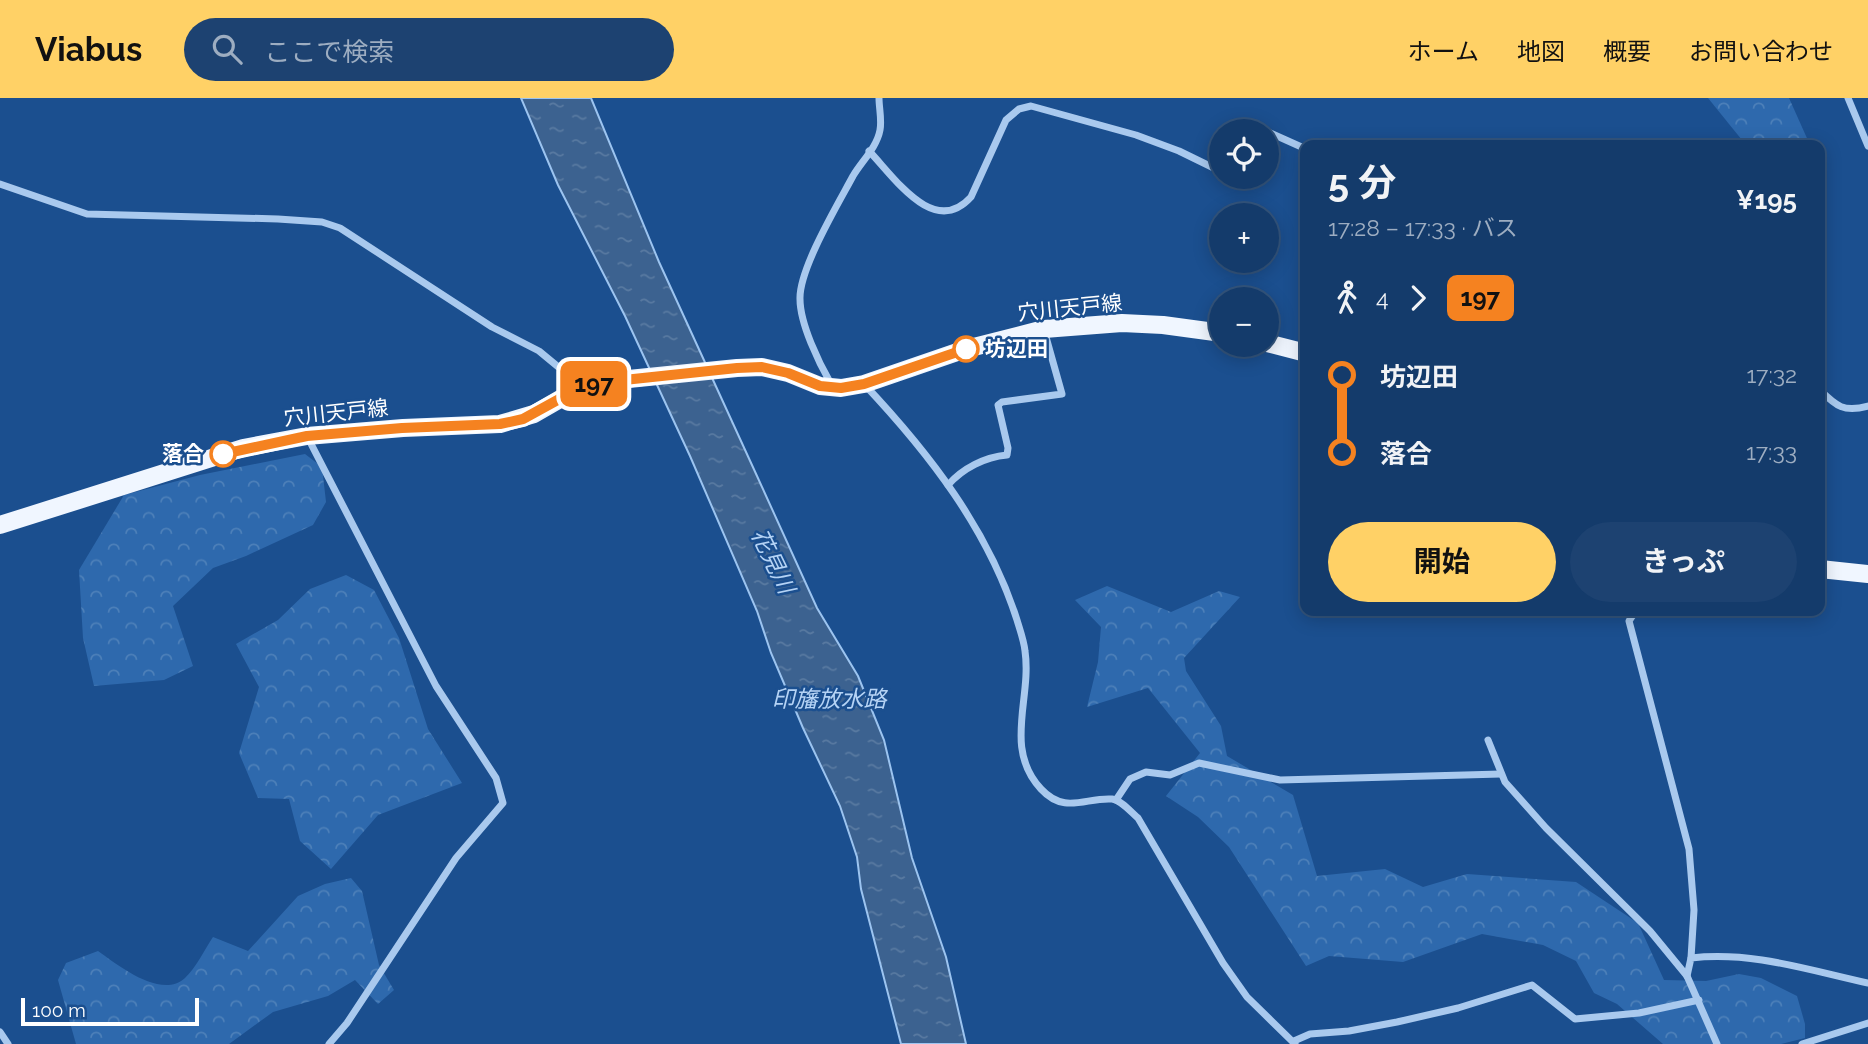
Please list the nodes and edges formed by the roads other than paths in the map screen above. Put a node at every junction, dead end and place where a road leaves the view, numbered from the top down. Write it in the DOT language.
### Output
graph roads {
  1 [pos="879,98"];
  2 [pos="1848,98"];
  3 [pos="1279,137"];
  4 [pos="1300,146"];
  5 [pos="1868,146"];
  6 [pos="869,151"];
  7 [pos="1209,166"];
  8 [pos="0,184"];
  9 [pos="1044,329"];
  10 [pos="1209,330"];
  11 [pos="1279,346"];
  12 [pos="1300,351"];
  13 [pos="864,384"];
  14 [pos="834,388"];
  15 [pos="574,391"];
  16 [pos="1825,395"];
  17 [pos="1868,406"];
  18 [pos="307,436"];
  19 [pos="948,485"];
  20 [pos="0,524"];
  21 [pos="1825,570"];
  22 [pos="1868,574"];
  23 [pos="1632,616"];
  24 [pos="1488,740"];
  25 [pos="1501,774"];
  26 [pos="1116,800"];
  27 [pos="1691,958"];
  28 [pos="1687,976"];
  29 [pos="1868,983"];
  30 [pos="1699,1000"];
  31 [pos="1868,1023"];
  32 [pos="0,1032"];
  33 [pos="1295,1042"];
  34 [pos="8,1044"];
  35 [pos="329,1044"];
  36 [pos="1717,1044"];
  37 [pos="1802,1044"];
  1 -- 6 [label="street"];
  2 -- 5 [label="street"];
  3 -- 4 [label="street"];
  6 -- 7 [label="street"];
  6 -- 14 [label="street"];
  8 -- 15 [label="street"];
  9 -- 10 [label="main road, 穴川天戸線"];
  9 -- 13 [label="main road, 穴川天戸線"];
  9 -- 19 [label="street"];
  11 -- 12 [label="main road"];
  13 -- 14 [label="main road, 穴川天戸線"];
  13 -- 19 [label="street"];
  14 -- 15 [label="main road, 穴川天戸線"];
  15 -- 18 [label="main road, 穴川天戸線"];
  16 -- 17 [label="street"];
  18 -- 20 [label="main road, 穴川天戸線"];
  18 -- 35 [label="street"];
  19 -- 26 [label="street"];
  21 -- 22 [label="main road"];
  23 -- 27 [label="street"];
  24 -- 25 [label="street"];
  25 -- 26 [label="street"];
  25 -- 28 [label="street"];
  26 -- 33 [label="street"];
  27 -- 28 [label="street"];
  27 -- 29 [label="street"];
  28 -- 30 [label="street"];
  30 -- 33 [label="street"];
  30 -- 36 [label="street"];
  31 -- 37 [label="street"];
  32 -- 34 [label="street"];
}
